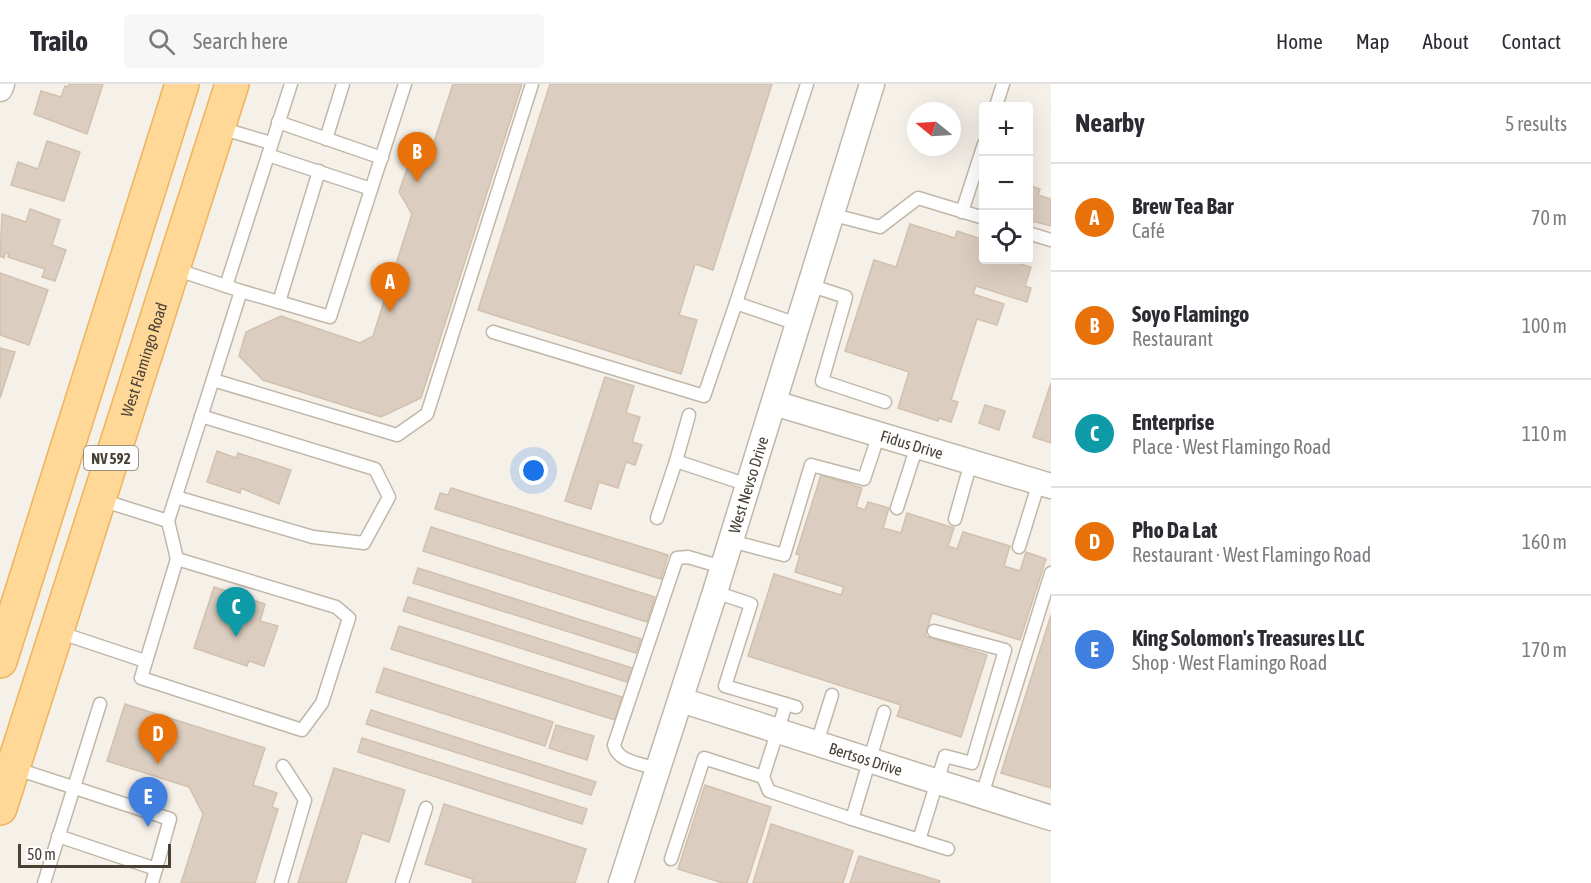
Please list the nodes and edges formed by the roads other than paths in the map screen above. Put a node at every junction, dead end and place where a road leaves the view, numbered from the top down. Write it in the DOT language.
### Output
graph roads {
  1 [pos="2,84"];
  2 [pos="182,84"];
  3 [pos="232,84"];
  4 [pos="291,84"];
  5 [pos="343,84"];
  6 [pos="405,84"];
  7 [pos="532,84"];
  8 [pos="807,84"];
  9 [pos="872,84"];
  10 [pos="1003,84"];
  11 [pos="0,89"];
  12 [pos="997,102"];
  13 [pos="278,122"];
  14 [pos="219,127"];
  15 [pos="326,139"];
  16 [pos="269,149"];
  17 [pos="980,156"];
  18 [pos="382,158"];
  19 [pos="319,171"];
  20 [pos="371,189"];
  21 [pos="962,212"];
  22 [pos="830,214"];
  23 [pos="979,217"];
  24 [pos="1033,234"];
  25 [pos="1051,240"];
  26 [pos="171,268"];
  27 [pos="124,269"];
  28 [pos="809,285"];
  29 [pos="226,286"];
  30 [pos="241,291"];
  31 [pos="279,302"];
  32 [pos="736,303"];
  33 [pos="797,324"];
  34 [pos="493,332"];
  35 [pos="213,380"];
  36 [pos="885,402"];
  37 [pos="774,403"];
  38 [pos="689,415"];
  39 [pos="201,416"];
  40 [pos="879,434"];
  41 [pos="917,446"];
  42 [pos="676,461"];
  43 [pos="971,462"];
  44 [pos="1045,484"];
  45 [pos="748,485"];
  46 [pos="56,488"];
  47 [pos="176,497"];
  48 [pos="98,500"];
  49 [pos="897,508"];
  50 [pos="657,518"];
  51 [pos="955,519"];
  52 [pos="168,521"];
  53 [pos="730,541"];
  54 [pos="1019,547"];
  55 [pos="177,559"];
  56 [pos="722,567"];
  57 [pos="1051,573"];
  58 [pos="715,592"];
  59 [pos="934,631"];
  60 [pos="56,632"];
  61 [pos="0,661"];
  62 [pos="145,661"];
  63 [pos="832,695"];
  64 [pos="681,700"];
  65 [pos="100,704"];
  66 [pos="884,712"];
  67 [pos="778,731"];
  68 [pos="817,743"];
  69 [pos="869,760"];
  70 [pos="283,766"];
  71 [pos="13,768"];
  72 [pos="658,769"];
  73 [pos="763,777"];
  74 [pos="938,782"];
  75 [pos="73,787"];
  76 [pos="981,795"];
  77 [pos="0,808"];
  78 [pos="426,808"];
  79 [pos="1051,818"];
  80 [pos="852,819"];
  81 [pos="58,836"];
  82 [pos="919,840"];
  83 [pos="948,849"];
  84 [pos="671,859"];
  85 [pos="156,868"];
  86 [pos="44,883"];
  87 [pos="152,883"];
  88 [pos="281,883"];
  89 [pos="402,883"];
  90 [pos="621,883"];
  1 -- 11 [label="street"];
  2 -- 27 [label="main road, NV 592"];
  3 -- 14 [label="main road, West Flamingo Road / NV 592"];
  4 -- 13 [label="lane"];
  5 -- 15 [label="lane"];
  6 -- 18 [label="lane"];
  7 -- 35 [label="lane"];
  8 -- 32 [label="lane"];
  9 -- 22 [label="street, West Nevso Drive"];
  10 -- 12 [label="lane"];
  13 -- 15 [label="lane"];
  13 -- 16 [label="lane"];
  14 -- 16 [label="lane"];
  14 -- 26 [label="main road, West Flamingo Road / NV 592"];
  15 -- 18 [label="lane"];
  16 -- 19 [label="lane"];
  16 -- 29 [label="lane"];
  17 -- 21 [label="lane"];
  18 -- 20 [label="lane"];
  19 -- 20 [label="lane"];
  19 -- 31 [label="lane"];
  20 -- 31 [label="lane"];
  21 -- 22 [label="lane"];
  21 -- 23 [label="lane"];
  22 -- 28 [label="street, West Nevso Drive"];
  24 -- 25 [label="lane"];
  26 -- 29 [label="lane"];
  26 -- 48 [label="main road, West Flamingo Road / NV 592"];
  27 -- 46 [label="main road, NV 592"];
  27 -- 48 [label="main road"];
  28 -- 33 [label="street, West Nevso Drive"];
  28 -- 36 [label="lane"];
  29 -- 30 [label="lane"];
  30 -- 31 [label="lane"];
  30 -- 35 [label="lane"];
  32 -- 33 [label="lane"];
  32 -- 34 [label="lane"];
  33 -- 37 [label="street, West Nevso Drive"];
  35 -- 39 [label="lane"];
  37 -- 40 [label="street, Fidus Drive"];
  37 -- 45 [label="street, West Nevso Drive"];
  38 -- 42 [label="lane"];
  39 -- 47 [label="lane"];
  39 -- 47 [label="lane"];
  40 -- 41 [label="street, Fidus Drive"];
  40 -- 53 [label="lane"];
  41 -- 43 [label="street, Fidus Drive"];
  41 -- 49 [label="lane"];
  42 -- 45 [label="lane"];
  42 -- 50 [label="lane"];
  43 -- 44 [label="street, Fidus Drive"];
  43 -- 51 [label="lane"];
  44 -- 54 [label="lane"];
  45 -- 53 [label="street, West Nevso Drive"];
  46 -- 60 [label="main road"];
  46 -- 61 [label="main road, NV 592"];
  47 -- 52 [label="lane"];
  48 -- 52 [label="lane"];
  48 -- 60 [label="main road, West Flamingo Road / NV 592"];
  52 -- 55 [label="lane"];
  53 -- 56 [label="street, West Nevso Drive"];
  55 -- 62 [label="lane"];
  55 -- 62 [label="lane"];
  56 -- 58 [label="street, West Nevso Drive"];
  56 -- 72 [label="lane"];
  57 -- 76 [label="lane"];
  58 -- 64 [label="street, West Nevso Drive"];
  58 -- 67 [label="lane"];
  59 -- 74 [label="lane"];
  60 -- 62 [label="lane"];
  60 -- 71 [label="main road, West Flamingo Road / NV 592"];
  63 -- 68 [label="lane"];
  64 -- 67 [label="street, Bertsos Drive"];
  64 -- 72 [label="street, West Nevso Drive"];
  65 -- 75 [label="lane"];
  66 -- 69 [label="lane"];
  67 -- 68 [label="street, Bertsos Drive"];
  67 -- 73 [label="lane"];
  68 -- 69 [label="street, Bertsos Drive"];
  69 -- 74 [label="street, Bertsos Drive"];
  69 -- 80 [label="lane"];
  70 -- 88 [label="lane"];
  71 -- 75 [label="lane"];
  71 -- 77 [label="main road, West Flamingo Road / NV 592"];
  72 -- 90 [label="street, West Nevso Drive"];
  73 -- 80 [label="lane"];
  73 -- 84 [label="lane"];
  74 -- 76 [label="street, Bertsos Drive"];
  74 -- 82 [label="lane"];
  75 -- 81 [label="lane"];
  75 -- 85 [label="lane"];
  76 -- 79 [label="street, Bertsos Drive"];
  78 -- 89 [label="lane"];
  80 -- 82 [label="lane"];
  81 -- 85 [label="lane"];
  81 -- 86 [label="lane"];
  82 -- 83 [label="lane"];
  85 -- 87 [label="lane"];
}
